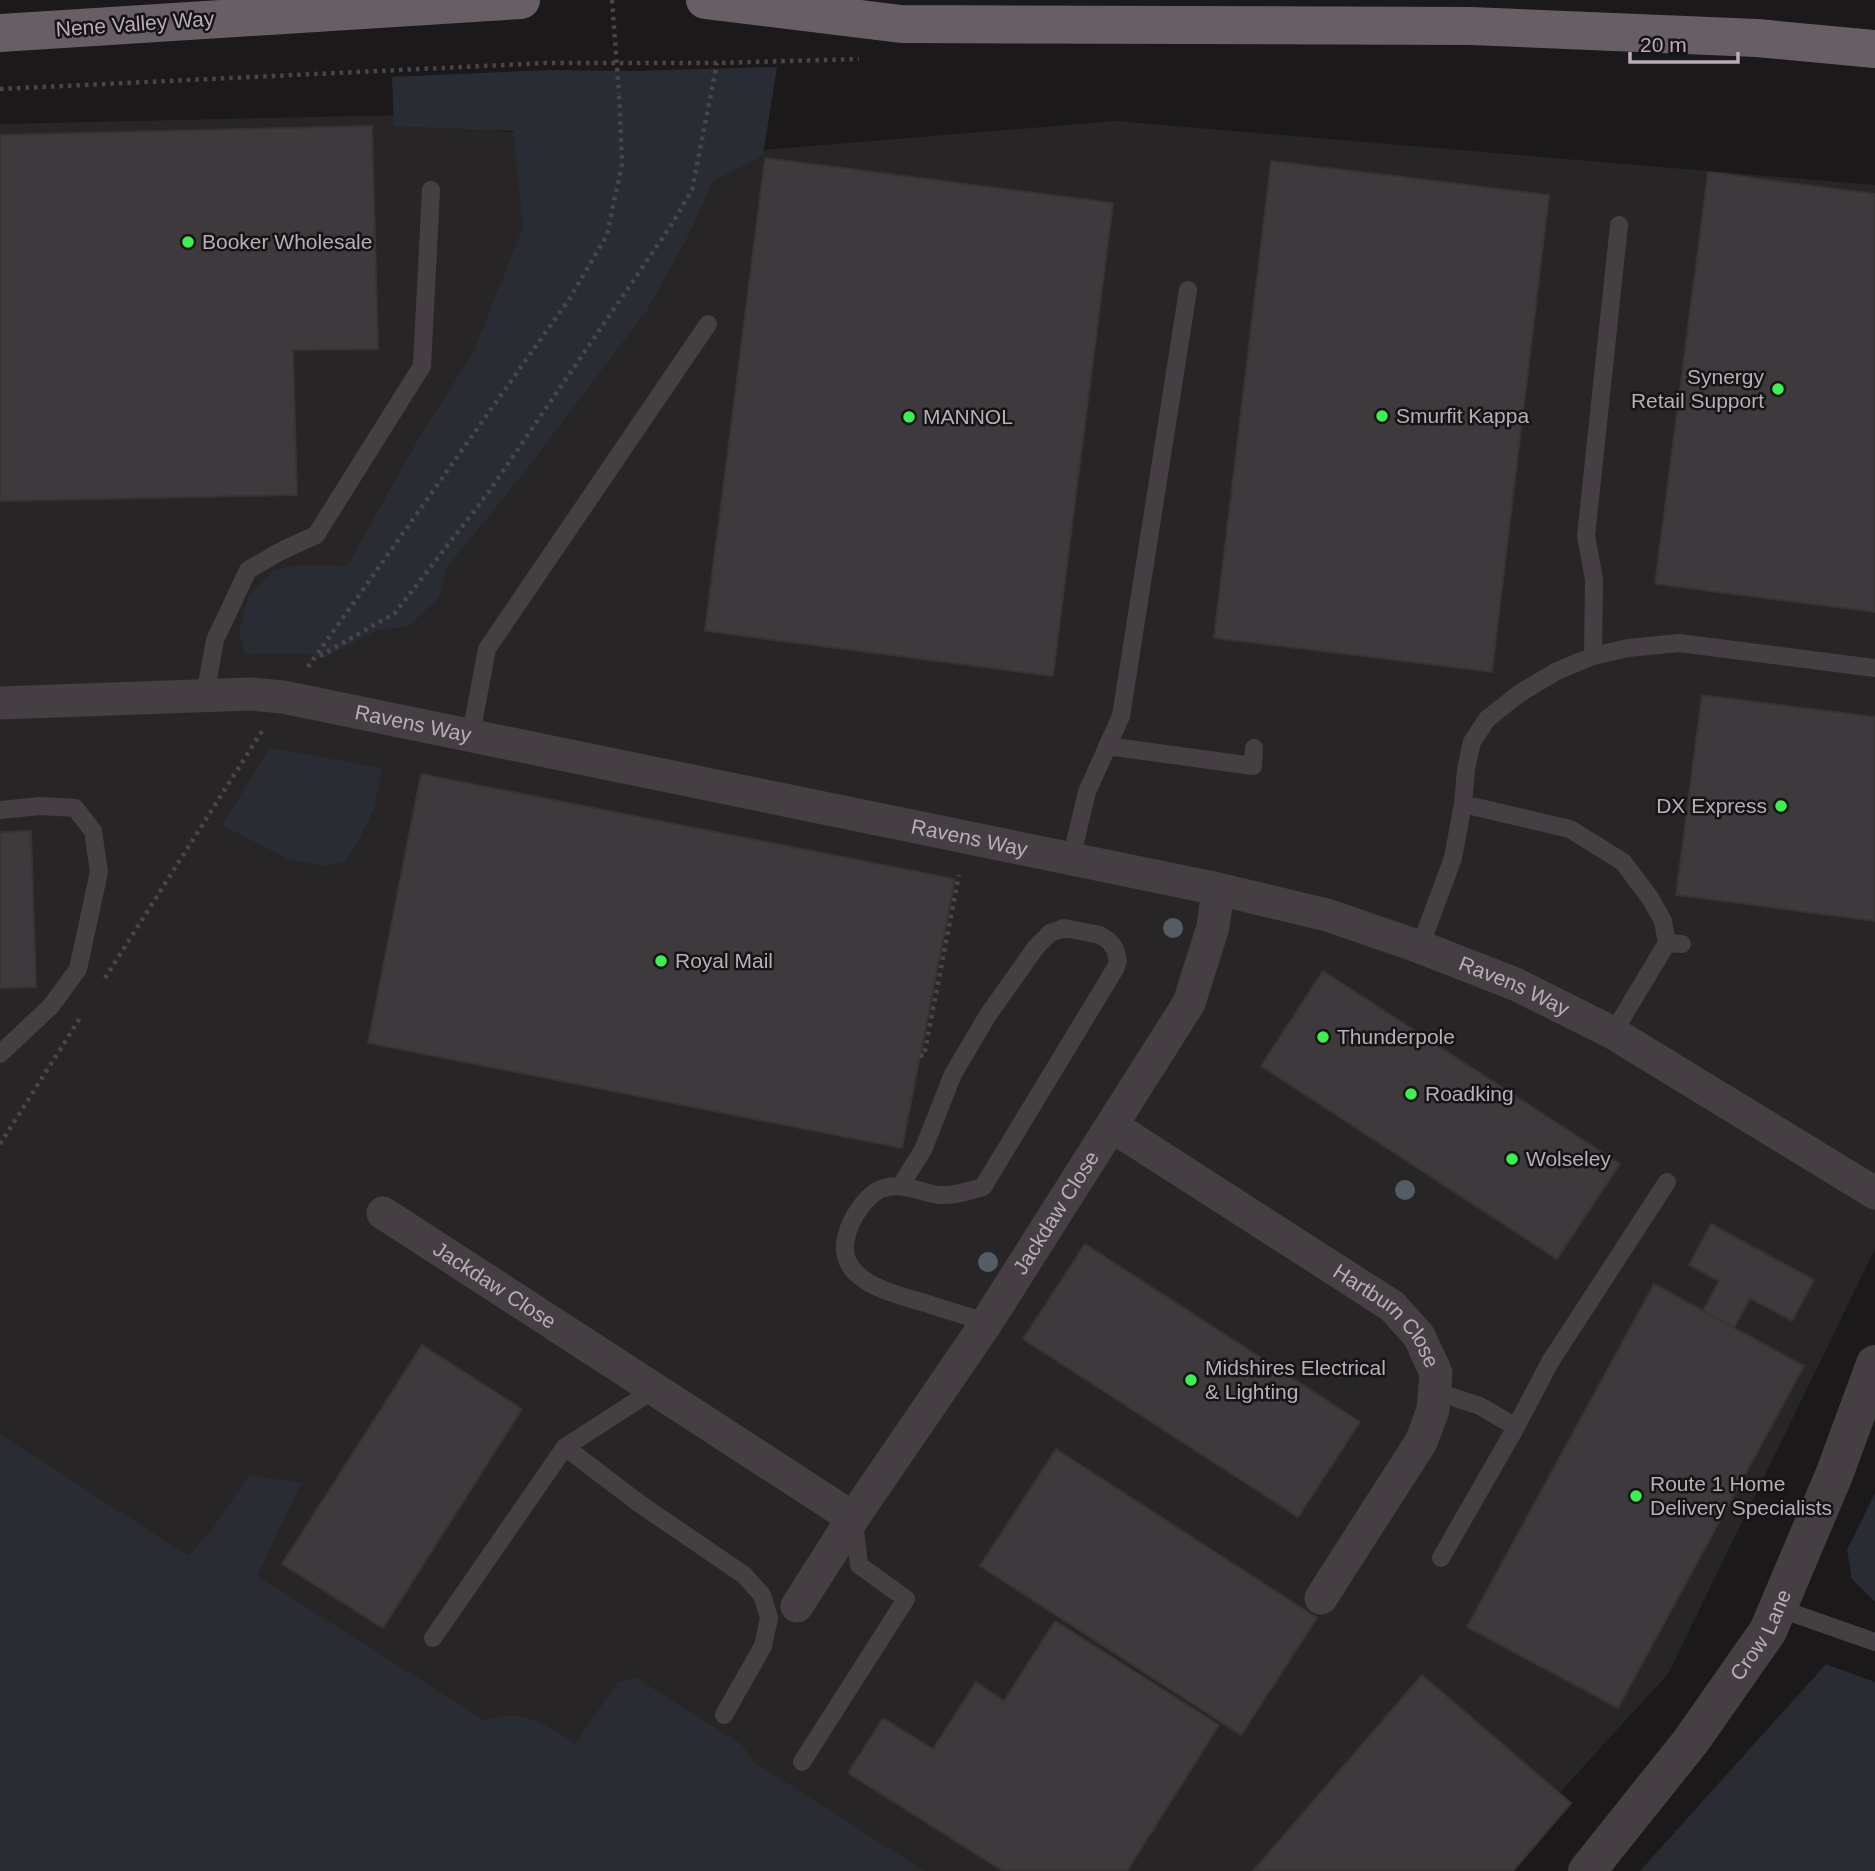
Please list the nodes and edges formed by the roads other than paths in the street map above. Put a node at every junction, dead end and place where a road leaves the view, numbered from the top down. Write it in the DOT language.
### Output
graph roads {
  1 [pos="521,0"];
  2 [pos="705,0"];
  3 [pos="0,33"];
  4 [pos="1875,50"];
  5 [pos="430,190"];
  6 [pos="1619,225"];
  7 [pos="1188,290"];
  8 [pos="708,324"];
  9 [pos="1593,656"];
  10 [pos="1875,668"];
  11 [pos="205,695"];
  12 [pos="0,703"];
  13 [pos="471,734"];
  14 [pos="1107,746"];
  15 [pos="1254,748"];
  16 [pos="1463,804"];
  17 [pos="0,810"];
  18 [pos="1072,859"];
  19 [pos="1218,889"];
  20 [pos="1420,947"];
  21 [pos="1613,1033"];
  22 [pos="0,1054"];
  23 [pos="1112,1126"];
  24 [pos="1667,1182"];
  25 [pos="901,1185"];
  26 [pos="1875,1193"];
  27 [pos="383,1213"];
  28 [pos="987,1322"];
  29 [pos="1875,1364"];
  30 [pos="655,1389"];
  31 [pos="1434,1391"];
  32 [pos="1516,1427"];
  33 [pos="565,1447"];
  34 [pos="853,1518"];
  35 [pos="1441,1558"];
  36 [pos="1321,1598"];
  37 [pos="797,1606"];
  38 [pos="1778,1608"];
  39 [pos="433,1638"];
  40 [pos="1875,1642"];
  41 [pos="724,1715"];
  42 [pos="802,1762"];
  43 [pos="1587,1871"];
  1 -- 3 [label="highway, Nene Valley Way"];
  2 -- 4 [label="highway"];
  5 -- 11 [label="lane"];
  6 -- 9 [label="lane"];
  7 -- 14 [label="lane"];
  8 -- 13 [label="lane"];
  9 -- 10 [label="lane"];
  9 -- 16 [label="lane"];
  11 -- 12 [label="street, Ravens Way"];
  11 -- 13 [label="street, Ravens Way"];
  13 -- 18 [label="street, Ravens Way"];
  14 -- 15 [label="lane"];
  14 -- 18 [label="lane"];
  16 -- 20 [label="lane"];
  16 -- 21 [label="lane"];
  17 -- 22 [label="lane"];
  18 -- 19 [label="street, Ravens Way"];
  19 -- 20 [label="street, Ravens Way"];
  19 -- 23 [label="street, Jackdaw Close"];
  20 -- 21 [label="street, Ravens Way"];
  21 -- 26 [label="street, Ravens Way"];
  23 -- 28 [label="street, Jackdaw Close"];
  23 -- 31 [label="street, Hartburn Close"];
  24 -- 32 [label="lane"];
  25 -- 25 [label="lane"];
  25 -- 28 [label="lane"];
  27 -- 30 [label="street, Jackdaw Close"];
  28 -- 34 [label="street, Jackdaw Close"];
  29 -- 38 [label="street, Crow Lane"];
  30 -- 33 [label="lane"];
  30 -- 34 [label="street, Jackdaw Close"];
  31 -- 32 [label="lane"];
  31 -- 36 [label="street, Hartburn Close"];
  32 -- 35 [label="lane"];
  33 -- 39 [label="lane"];
  33 -- 41 [label="lane"];
  34 -- 37 [label="street, Jackdaw Close"];
  34 -- 42 [label="lane"];
  38 -- 40 [label="lane"];
  38 -- 43 [label="street, Crow Lane"];
}
